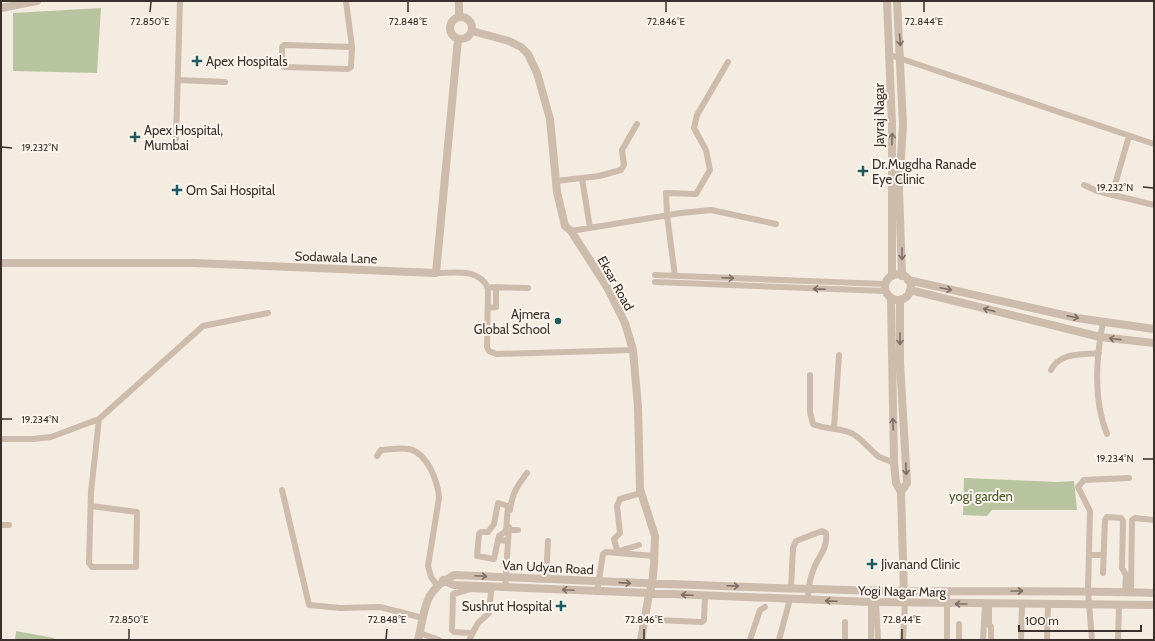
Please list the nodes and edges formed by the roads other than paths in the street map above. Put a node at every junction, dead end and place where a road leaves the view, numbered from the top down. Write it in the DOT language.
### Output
graph roads {
  1 [pos="37,1"];
  2 [pos="180,1"];
  3 [pos="346,1"];
  4 [pos="459,1"];
  5 [pos="887,1"];
  6 [pos="897,1"];
  7 [pos="1,8"];
  8 [pos="459,17"];
  9 [pos="888,25"];
  10 [pos="899,25"];
  11 [pos="472,31"];
  12 [pos="458,39"];
  13 [pos="352,47"];
  14 [pos="890,55"];
  15 [pos="901,58"];
  16 [pos="728,62"];
  17 [pos="178,80"];
  18 [pos="225,82"];
  19 [pos="637,124"];
  20 [pos="892,125"];
  21 [pos="903,125"];
  22 [pos="1129,136"];
  23 [pos="176,139"];
  24 [pos="1154,144"];
  25 [pos="891,165"];
  26 [pos="900,165"];
  27 [pos="582,178"];
  28 [pos="556,181"];
  29 [pos="1084,185"];
  30 [pos="1112,195"];
  31 [pos="891,199"];
  32 [pos="900,199"];
  33 [pos="1154,206"];
  34 [pos="667,215"];
  35 [pos="776,224"];
  36 [pos="590,228"];
  37 [pos="891,230"];
  38 [pos="572,231"];
  39 [pos="902,231"];
  40 [pos="1,263"];
  41 [pos="436,272"];
  42 [pos="676,276"];
  43 [pos="892,276"];
  44 [pos="905,278"];
  45 [pos="759,279"];
  46 [pos="689,280"];
  47 [pos="778,280"];
  48 [pos="845,282"];
  49 [pos="488,287"];
  50 [pos="496,287"];
  51 [pos="759,287"];
  52 [pos="528,288"];
  53 [pos="778,288"];
  54 [pos="886,288"];
  55 [pos="845,290"];
  56 [pos="910,290"];
  57 [pos="891,298"];
  58 [pos="900,300"];
  59 [pos="488,306"];
  60 [pos="268,313"];
  61 [pos="1103,322"];
  62 [pos="1154,329"];
  63 [pos="1100,337"];
  64 [pos="1154,343"];
  65 [pos="633,350"];
  66 [pos="1099,353"];
  67 [pos="839,355"];
  68 [pos="891,368"];
  69 [pos="900,368"];
  70 [pos="1051,370"];
  71 [pos="810,375"];
  72 [pos="99,419"];
  73 [pos="834,428"];
  74 [pos="1107,434"];
  75 [pos="1,440"];
  76 [pos="377,456"];
  77 [pos="894,463"];
  78 [pos="527,474"];
  79 [pos="1130,478"];
  80 [pos="282,490"];
  81 [pos="641,492"];
  82 [pos="901,492"];
  83 [pos="91,506"];
  84 [pos="1154,520"];
  85 [pos="1,525"];
  86 [pos="9,525"];
  87 [pos="509,528"];
  88 [pos="518,529"];
  89 [pos="498,540"];
  90 [pos="508,541"];
  91 [pos="548,541"];
  92 [pos="639,545"];
  93 [pos="1089,555"];
  94 [pos="1103,555"];
  95 [pos="654,556"];
  96 [pos="1103,573"];
  97 [pos="506,577"];
  98 [pos="546,579"];
  99 [pos="599,581"];
  100 [pos="440,583"];
  101 [pos="652,585"];
  102 [pos="713,586"];
  103 [pos="760,587"];
  104 [pos="505,588"];
  105 [pos="791,588"];
  106 [pos="808,588"];
  107 [pos="848,590"];
  108 [pos="904,591"];
  109 [pos="947,591"];
  110 [pos="1088,591"];
  111 [pos="597,592"];
  112 [pos="1128,592"];
  113 [pos="1154,593"];
  114 [pos="649,594"];
  115 [pos="709,596"];
  116 [pos="759,598"];
  117 [pos="790,599"];
  118 [pos="808,600"];
  119 [pos="848,601"];
  120 [pos="874,602"];
  121 [pos="905,603"];
  122 [pos="947,604"];
  123 [pos="987,604"];
  124 [pos="1020,604"];
  125 [pos="1048,604"];
  126 [pos="1089,604"];
  127 [pos="1119,605"];
  128 [pos="1154,605"];
  129 [pos="765,607"];
  130 [pos="423,618"];
  131 [pos="657,620"];
  132 [pos="845,622"];
  133 [pos="959,624"];
  134 [pos="472,633"];
  135 [pos="419,636"];
  136 [pos="436,639"];
  137 [pos="469,640"];
  138 [pos="641,640"];
  139 [pos="750,640"];
  140 [pos="779,640"];
  141 [pos="845,640"];
  142 [pos="871,640"];
  143 [pos="878,640"];
  144 [pos="903,640"];
  145 [pos="947,640"];
  146 [pos="958,640"];
  147 [pos="984,640"];
  148 [pos="991,640"];
  149 [pos="1016,640"];
  150 [pos="1021,640"];
  151 [pos="1047,640"];
  152 [pos="1092,640"];
  153 [pos="1118,640"];
  1 -- 7 [label="street"];
  2 -- 17 [label="street"];
  3 -- 13 [label="street"];
  4 -- 8 [label="street"];
  5 -- 9 [label="street, Jayraj Nagar"];
  6 -- 10 [label="street, Jayraj Nagar"];
  8 -- 11 [label="street"];
  8 -- 12 [label="street"];
  9 -- 10 [label="street"];
  9 -- 14 [label="street, Jayraj Nagar"];
  10 -- 15 [label="street, Jayraj Nagar, one-way"];
  11 -- 12 [label="street"];
  11 -- 28 [label="street, Eksar Road"];
  12 -- 41 [label="street"];
  13 -- 13 [label="street"];
  14 -- 15 [label="street"];
  14 -- 20 [label="street, Jayraj Nagar"];
  15 -- 21 [label="street, Jayraj Nagar"];
  15 -- 22 [label="street"];
  16 -- 34 [label="street"];
  17 -- 18 [label="street"];
  17 -- 23 [label="street"];
  19 -- 27 [label="street"];
  20 -- 21 [label="street"];
  25 -- 20 [label="street, Jayraj Nagar, one-way"];
  21 -- 26 [label="street, Jayraj Nagar"];
  22 -- 24 [label="street"];
  22 -- 30 [label="street"];
  25 -- 26 [label="street"];
  25 -- 31 [label="street, Jayraj Nagar"];
  26 -- 32 [label="street, Jayraj Nagar"];
  27 -- 28 [label="street"];
  27 -- 36 [label="street"];
  28 -- 38 [label="street, Eksar Road"];
  29 -- 30 [label="street"];
  30 -- 33 [label="street"];
  31 -- 32 [label="street"];
  31 -- 37 [label="street, Jayraj Nagar"];
  32 -- 39 [label="street, Jayraj Nagar"];
  34 -- 35 [label="street"];
  34 -- 36 [label="street"];
  34 -- 42 [label="street"];
  36 -- 38 [label="street"];
  37 -- 39 [label="street"];
  37 -- 43 [label="street, Jayraj Nagar"];
  38 -- 65 [label="street, Eksar Road"];
  39 -- 44 [label="street, Jayraj Nagar, one-way"];
  40 -- 41 [label="street, Sodawala Lane"];
  41 -- 49 [label="street"];
  42 -- 46 [label="street"];
  42 -- 46 [label="street"];
  43 -- 44 [label="street"];
  43 -- 54 [label="street"];
  44 -- 56 [label="street"];
  44 -- 61 [label="street, one-way"];
  46 -- 45 [label="street, one-way"];
  45 -- 47 [label="street"];
  45 -- 51 [label="street"];
  46 -- 51 [label="street"];
  47 -- 48 [label="street"];
  47 -- 53 [label="street"];
  48 -- 54 [label="street"];
  48 -- 55 [label="street"];
  49 -- 50 [label="street"];
  49 -- 59 [label="street"];
  50 -- 52 [label="street"];
  50 -- 59 [label="street"];
  51 -- 53 [label="street"];
  55 -- 53 [label="street, one-way"];
  54 -- 55 [label="street"];
  54 -- 57 [label="street"];
  56 -- 58 [label="street"];
  63 -- 56 [label="street, one-way"];
  57 -- 58 [label="street"];
  57 -- 68 [label="street"];
  58 -- 69 [label="street, one-way"];
  59 -- 65 [label="street"];
  60 -- 72 [label="street"];
  61 -- 62 [label="street"];
  61 -- 63 [label="street"];
  64 -- 63 [label="street, one-way"];
  63 -- 66 [label="street"];
  65 -- 81 [label="street, Eksar Road"];
  66 -- 70 [label="street"];
  66 -- 74 [label="street"];
  67 -- 73 [label="street"];
  68 -- 69 [label="street"];
  77 -- 68 [label="street, one-way"];
  69 -- 82 [label="street, one-way"];
  71 -- 73 [label="street"];
  72 -- 75 [label="street"];
  72 -- 83 [label="street"];
  73 -- 77 [label="street"];
  76 -- 100 [label="street"];
  77 -- 82 [label="street"];
  78 -- 87 [label="street"];
  79 -- 93 [label="street"];
  80 -- 130 [label="street"];
  81 -- 92 [label="street"];
  81 -- 95 [label="street, Eksar Road"];
  82 -- 108 [label="street"];
  83 -- 83 [label="street"];
  84 -- 112 [label="street"];
  85 -- 86 [label="street"];
  87 -- 88 [label="street"];
  87 -- 90 [label="street"];
  89 -- 89 [label="street"];
  89 -- 90 [label="street"];
  90 -- 97 [label="street"];
  91 -- 98 [label="street"];
  93 -- 94 [label="street"];
  93 -- 110 [label="street"];
  94 -- 96 [label="street"];
  94 -- 112 [label="street"];
  95 -- 99 [label="street"];
  95 -- 101 [label="street, Eksar Road"];
  97 -- 98 [label="street, Van Udyan Road"];
  100 -- 97 [label="street, Van Udyan Road, one-way"];
  97 -- 104 [label="street"];
  98 -- 99 [label="street, Van Udyan Road"];
  99 -- 101 [label="street, Van Udyan Road, one-way"];
  99 -- 111 [label="street"];
  100 -- 104 [label="street, Van Udyan Road"];
  100 -- 130 [label="street"];
  101 -- 102 [label="street, Yogi Nagar Marg"];
  101 -- 114 [label="street, Eksar Road"];
  102 -- 103 [label="street, Yogi Nagar Marg, one-way"];
  102 -- 115 [label="street"];
  103 -- 105 [label="street, Yogi Nagar Marg"];
  103 -- 116 [label="street"];
  111 -- 104 [label="street, Van Udyan Road, one-way"];
  105 -- 106 [label="street, Yogi Nagar Marg"];
  105 -- 106 [label="street"];
  106 -- 107 [label="street, Yogi Nagar Marg"];
  106 -- 118 [label="street"];
  107 -- 108 [label="street, Yogi Nagar Marg"];
  107 -- 119 [label="street"];
  108 -- 109 [label="street, Yogi Nagar Marg"];
  108 -- 121 [label="street"];
  109 -- 110 [label="street, Yogi Nagar Marg, one-way"];
  109 -- 122 [label="street"];
  110 -- 112 [label="street, Yogi Nagar Marg"];
  110 -- 126 [label="street"];
  111 -- 114 [label="street, Van Udyan Road"];
  112 -- 113 [label="street, Yogi Nagar Marg"];
  115 -- 114 [label="street, Yogi Nagar Marg, one-way"];
  114 -- 138 [label="street, Eksar Road"];
  115 -- 116 [label="street, Yogi Nagar Marg"];
  115 -- 131 [label="street"];
  116 -- 117 [label="street, Yogi Nagar Marg"];
  117 -- 118 [label="street, Yogi Nagar Marg"];
  117 -- 140 [label="street"];
  119 -- 118 [label="street, Yogi Nagar Marg, one-way"];
  119 -- 120 [label="street, Yogi Nagar Marg"];
  120 -- 121 [label="street, Yogi Nagar Marg"];
  120 -- 142 [label="street"];
  120 -- 143 [label="street"];
  121 -- 122 [label="street, Yogi Nagar Marg"];
  121 -- 144 [label="street"];
  123 -- 122 [label="street, Yogi Nagar Marg, one-way"];
  122 -- 145 [label="street"];
  123 -- 124 [label="street, Yogi Nagar Marg"];
  123 -- 147 [label="street"];
  123 -- 148 [label="street"];
  124 -- 125 [label="street, Yogi Nagar Marg"];
  124 -- 149 [label="street"];
  124 -- 150 [label="street"];
  125 -- 126 [label="street, Yogi Nagar Marg"];
  125 -- 151 [label="street"];
  126 -- 127 [label="street, Yogi Nagar Marg"];
  126 -- 152 [label="street"];
  127 -- 128 [label="street, Yogi Nagar Marg"];
  127 -- 153 [label="street"];
  129 -- 139 [label="street"];
  130 -- 135 [label="street"];
  132 -- 141 [label="street"];
  133 -- 146 [label="street"];
  134 -- 134 [label="street"];
  134 -- 137 [label="street"];
  135 -- 136 [label="street"];
}
